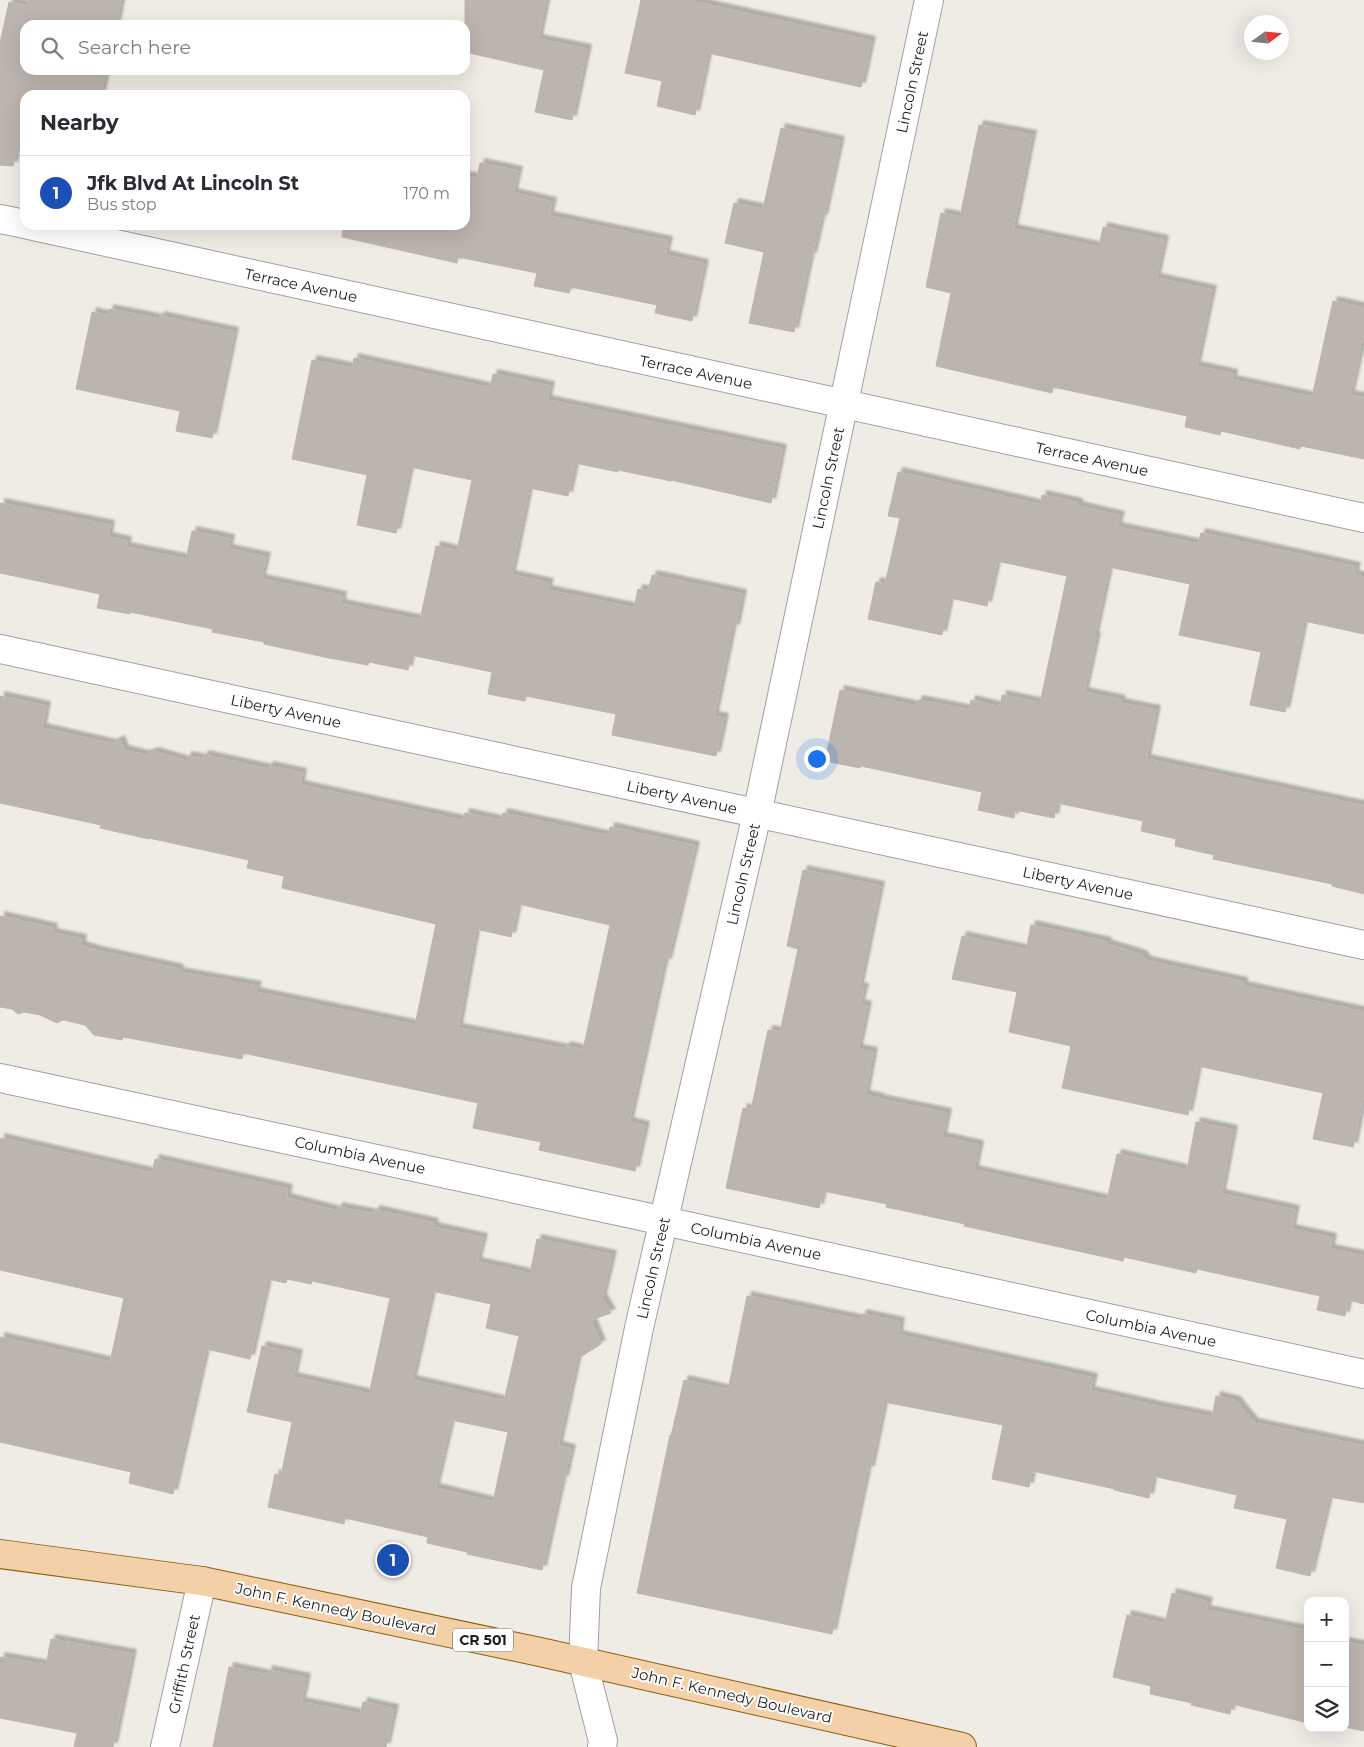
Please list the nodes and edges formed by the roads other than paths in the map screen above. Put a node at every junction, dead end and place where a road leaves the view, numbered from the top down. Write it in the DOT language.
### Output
graph roads {
  1 [pos="929,0"];
  2 [pos="0,218"];
  3 [pos="20,223"];
  4 [pos="52,230"];
  5 [pos="844,405"];
  6 [pos="1364,518"];
  7 [pos="0,649"];
  8 [pos="757,814"];
  9 [pos="1364,945"];
  10 [pos="0,1078"];
  11 [pos="664,1221"];
  12 [pos="1364,1374"];
  13 [pos="0,1554"];
  14 [pos="202,1581"];
  15 [pos="583,1662"];
  16 [pos="166,1747"];
  17 [pos="602,1747"];
  18 [pos="962,1747"];
  1 -- 5 [label="street, Lincoln Street"];
  2 -- 3 [label="street"];
  4 -- 5 [label="street, Terrace Avenue"];
  5 -- 6 [label="street, Terrace Avenue"];
  5 -- 8 [label="street, Lincoln Street"];
  7 -- 8 [label="street, Liberty Avenue"];
  8 -- 9 [label="street, Liberty Avenue"];
  8 -- 11 [label="street, Lincoln Street"];
  10 -- 11 [label="street, Columbia Avenue"];
  11 -- 12 [label="street, Columbia Avenue"];
  11 -- 15 [label="street, Lincoln Street"];
  13 -- 14 [label="main road, John F. Kennedy Boulevard / CR 501"];
  14 -- 15 [label="main road, John F. Kennedy Boulevard / CR 501"];
  14 -- 16 [label="street, Griffith Street"];
  15 -- 17 [label="street, Lincoln Street"];
  15 -- 18 [label="main road, John F. Kennedy Boulevard / CR 501"];
}
